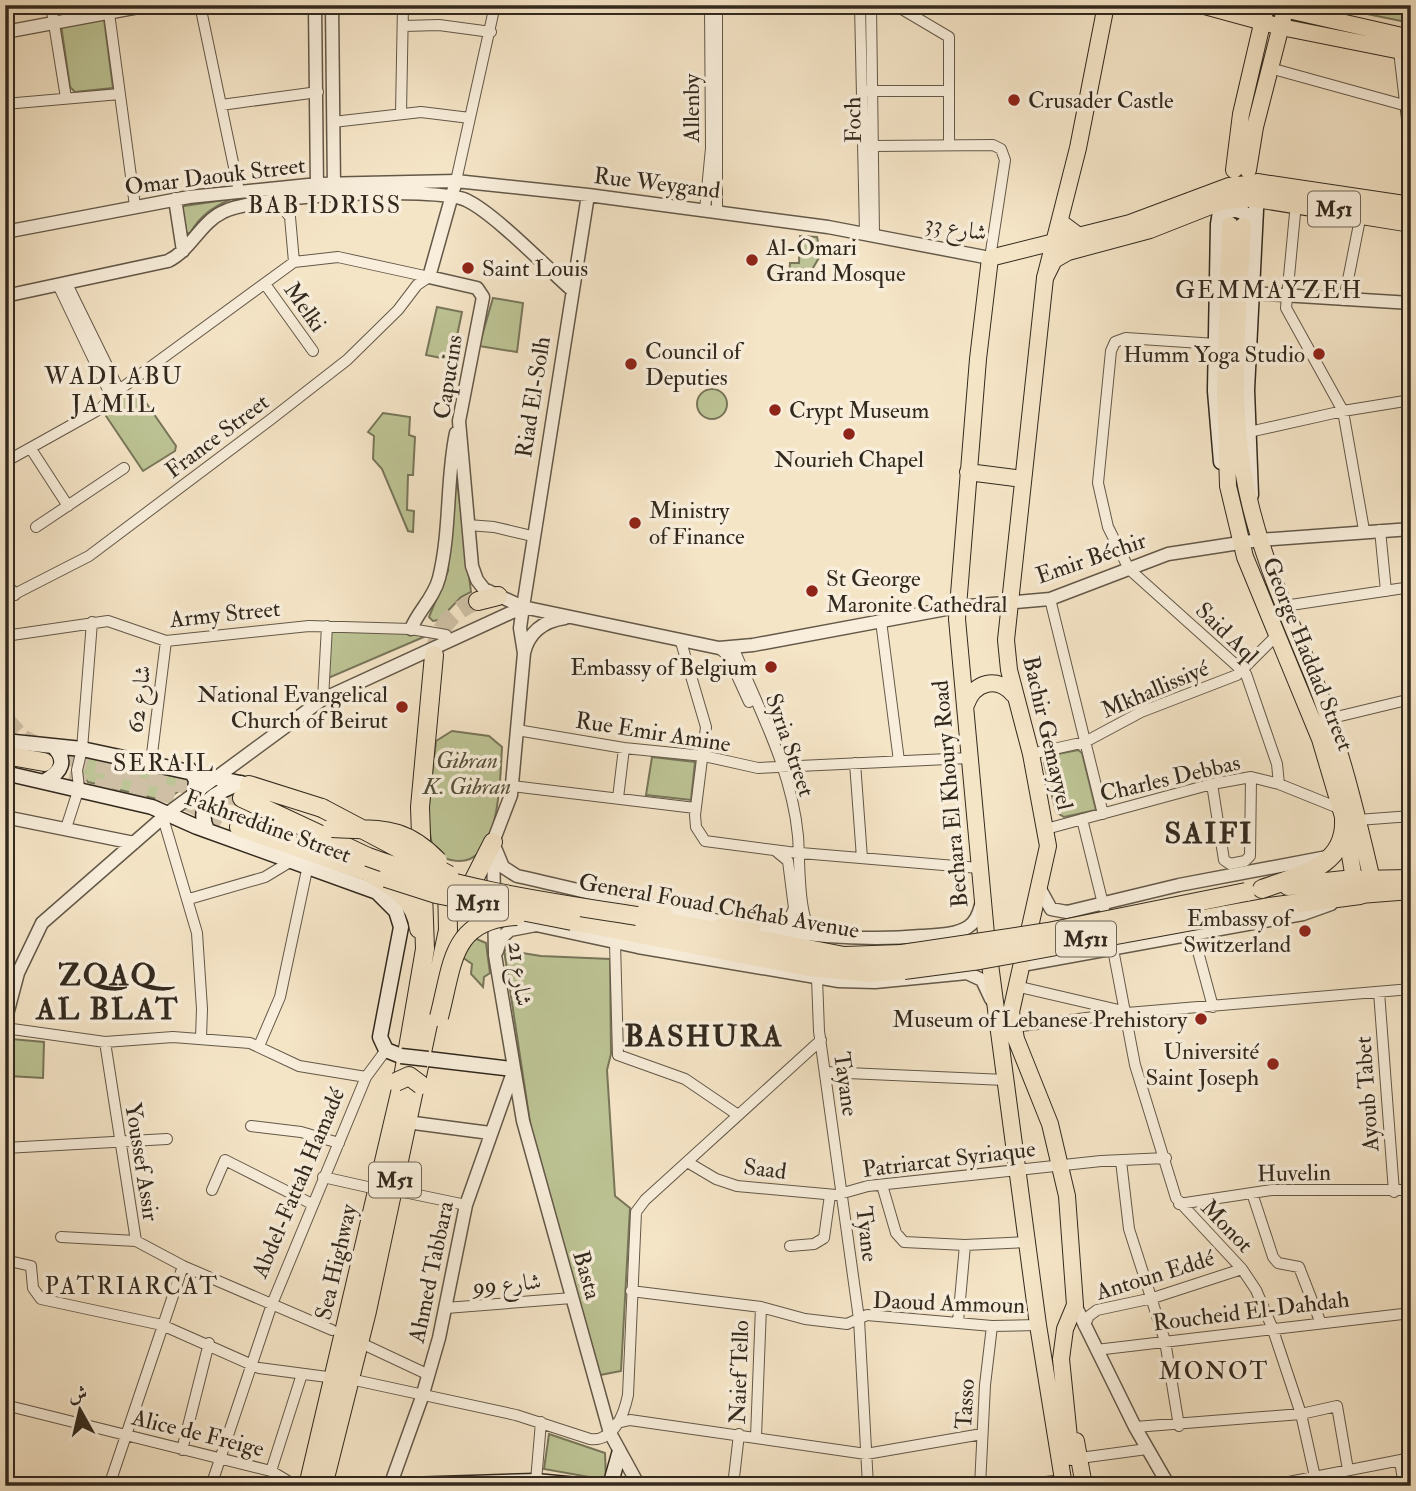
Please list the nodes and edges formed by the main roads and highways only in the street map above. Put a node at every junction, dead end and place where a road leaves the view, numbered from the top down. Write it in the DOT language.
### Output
graph roads {
  1 [pos="1106,5"];
  2 [pos="1201,5"];
  3 [pos="1267,5"];
  4 [pos="1285,10"];
  5 [pos="1262,22"];
  6 [pos="1281,27"];
  7 [pos="1411,38"];
  8 [pos="1405,52"];
  9 [pos="1249,180"];
  10 [pos="1222,195"];
  11 [pos="1411,206"];
  12 [pos="1060,222"];
  13 [pos="1411,223"];
  14 [pos="1237,225"];
  15 [pos="1080,237"];
  16 [pos="1052,244"];
  17 [pos="1016,253"];
  18 [pos="990,258"];
  19 [pos="1045,278"];
  20 [pos="968,472"];
  21 [pos="1023,479"];
  22 [pos="1228,486"];
  23 [pos="1250,503"];
  24 [pos="498,596"];
  25 [pos="478,601"];
  26 [pos="434,655"];
  27 [pos="1014,695"];
  28 [pos="965,707"];
  29 [pos="5,741"];
  30 [pos="53,746"];
  31 [pos="5,755"];
  32 [pos="5,766"];
  33 [pos="190,770"];
  34 [pos="44,772"];
  35 [pos="5,773"];
  36 [pos="195,792"];
  37 [pos="245,792"];
  38 [pos="1348,816"];
  39 [pos="239,827"];
  40 [pos="207,830"];
  41 [pos="493,842"];
  42 [pos="365,867"];
  43 [pos="1403,879"];
  44 [pos="1360,890"];
  45 [pos="1254,891"];
  46 [pos="1411,891"];
  47 [pos="498,893"];
  48 [pos="554,918"];
  49 [pos="637,925"];
  50 [pos="761,927"];
  51 [pos="694,928"];
  52 [pos="449,930"];
  53 [pos="701,946"];
  54 [pos="787,955"];
  55 [pos="755,967"];
  56 [pos="1005,1027"];
  57 [pos="411,1054"];
  58 [pos="512,1069"];
  59 [pos="396,1082"];
  60 [pos="421,1086"];
  61 [pos="359,1309"];
  62 [pos="342,1378"];
  63 [pos="1058,1408"];
  64 [pos="620,1454"];
  65 [pos="503,1484"];
  66 [pos="558,1484"];
  67 [pos="1058,1484"];
  68 [pos="385,1485"];
  69 [pos="308,1486"];
  70 [pos="323,1486"];
  71 [pos="588,1486"];
  72 [pos="610,1486"];
  73 [pos="1074,1486"];
  74 [pos="1084,1486"];
  1 -- 12 [label="main road, Bachir Gemayyel"];
  2 -- 5 [label="main road"];
  3 -- 4 [label="main road"];
  3 -- 5 [label="main road, George Haddad Street"];
  4 -- 6 [label="main road, George Haddad Street"];
  4 -- 7 [label="main road"];
  5 -- 6 [label="main road"];
  5 -- 9 [label="main road, George Haddad Street"];
  6 -- 8 [label="main road"];
  6 -- 9 [label="main road, George Haddad Street"];
  9 -- 10 [label="main road"];
  9 -- 11 [label="highway, M51"];
  9 -- 13 [label="highway, M51"];
  9 -- 14 [label="main road, George Haddad Street"];
  10 -- 14 [label="main road, George Haddad Street"];
  10 -- 15 [label="main road, شارع 33"];
  10 -- 19 [label="main road"];
  12 -- 15 [label="main road"];
  12 -- 16 [label="main road, Bachir Gemayyel"];
  14 -- 22 [label="main road, George Haddad Street"];
  14 -- 22 [label="main road, George Haddad Street"];
  14 -- 23 [label="main road, George Haddad Street"];
  14 -- 23 [label="main road, George Haddad Street"];
  15 -- 16 [label="main road, شارع 33"];
  16 -- 17 [label="main road, شارع 33"];
  16 -- 19 [label="main road, Bachir Gemayyel"];
  17 -- 18 [label="main road, شارع 33"];
  17 -- 19 [label="main road"];
  18 -- 20 [label="main road, Bechara El Khoury Road"];
  19 -- 21 [label="main road, Bachir Gemayyel"];
  20 -- 21 [label="main road"];
  20 -- 28 [label="main road, Bechara El Khoury Road"];
  21 -- 27 [label="main road, Bachir Gemayyel"];
  22 -- 38 [label="main road, George Haddad Street"];
  23 -- 38 [label="main road, George Haddad Street"];
  24 -- 25 [label="highway"];
  26 -- 57 [label="highway, M51"];
  27 -- 28 [label="main road"];
  27 -- 56 [label="main road, Bachir Gemayyel"];
  28 -- 56 [label="main road, Bechara El Khoury Road"];
  29 -- 30 [label="main road, Fakhreddine Street"];
  30 -- 33 [label="main road, Fakhreddine Street"];
  30 -- 34 [label="main road"];
  31 -- 34 [label="highway"];
  32 -- 34 [label="highway"];
  33 -- 36 [label="main road"];
  33 -- 37 [label="main road, Fakhreddine Street"];
  34 -- 35 [label="main road, Fakhreddine Street"];
  34 -- 40 [label="main road, Fakhreddine Street"];
  37 -- 40 [label="main road"];
  37 -- 42 [label="highway, General Fouad Chéhab Avenue / M511"];
  37 -- 47 [label="highway, bridge"];
  37 -- 52 [label="highway, bridge"];
  38 -- 44 [label="main road, George Haddad Street"];
  38 -- 45 [label="highway"];
  39 -- 42 [label="highway, General Fouad Chéhab Avenue / M511"];
  40 -- 57 [label="main road, Fakhreddine Street"];
  41 -- 52 [label="highway"];
  42 -- 47 [label="highway, General Fouad Chéhab Avenue / M511, bridge"];
  42 -- 48 [label="highway, General Fouad Chéhab Avenue / M511, bridge"];
  42 -- 57 [label="highway"];
  43 -- 44 [label="main road, General Fouad Chéhab Avenue"];
  44 -- 45 [label="highway, General Fouad Chéhab Avenue / M511"];
  44 -- 46 [label="main road, General Fouad Chéhab Avenue"];
  44 -- 54 [label="highway, General Fouad Chéhab Avenue / M511, bridge"];
  45 -- 54 [label="highway, General Fouad Chéhab Avenue / M511, bridge"];
  47 -- 49 [label="highway, General Fouad Chéhab Avenue / M511, bridge"];
  48 -- 49 [label="highway, General Fouad Chéhab Avenue / M511, bridge"];
  48 -- 57 [label="highway, bridge"];
  49 -- 51 [label="highway, General Fouad Chéhab Avenue / M511"];
  49 -- 53 [label="highway, General Fouad Chéhab Avenue / M511"];
  50 -- 51 [label="highway"];
  51 -- 54 [label="highway, General Fouad Chéhab Avenue / M511"];
  52 -- 57 [label="highway, M51"];
  53 -- 54 [label="highway, General Fouad Chéhab Avenue / M511"];
  53 -- 55 [label="highway"];
  56 -- 63 [label="main road, Bechara El Khoury Road"];
  56 -- 63 [label="main road, Bechara El Khoury Road"];
  57 -- 58 [label="main road"];
  57 -- 59 [label="highway"];
  57 -- 60 [label="highway"];
  57 -- 61 [label="highway, Sea Highway / M51"];
  59 -- 60 [label="highway, bridge"];
  59 -- 61 [label="highway"];
  60 -- 61 [label="highway"];
  61 -- 62 [label="highway, Sea Highway / M51"];
  62 -- 69 [label="highway, Sea Highway / M51"];
  62 -- 70 [label="highway, Sea Highway / M51"];
  63 -- 67 [label="main road"];
  63 -- 73 [label="main road, Bechara El Khoury Road"];
  63 -- 74 [label="main road"];
  64 -- 72 [label="main road"];
  65 -- 66 [label="main road"];
  65 -- 68 [label="main road"];
  66 -- 71 [label="main road"];
}
